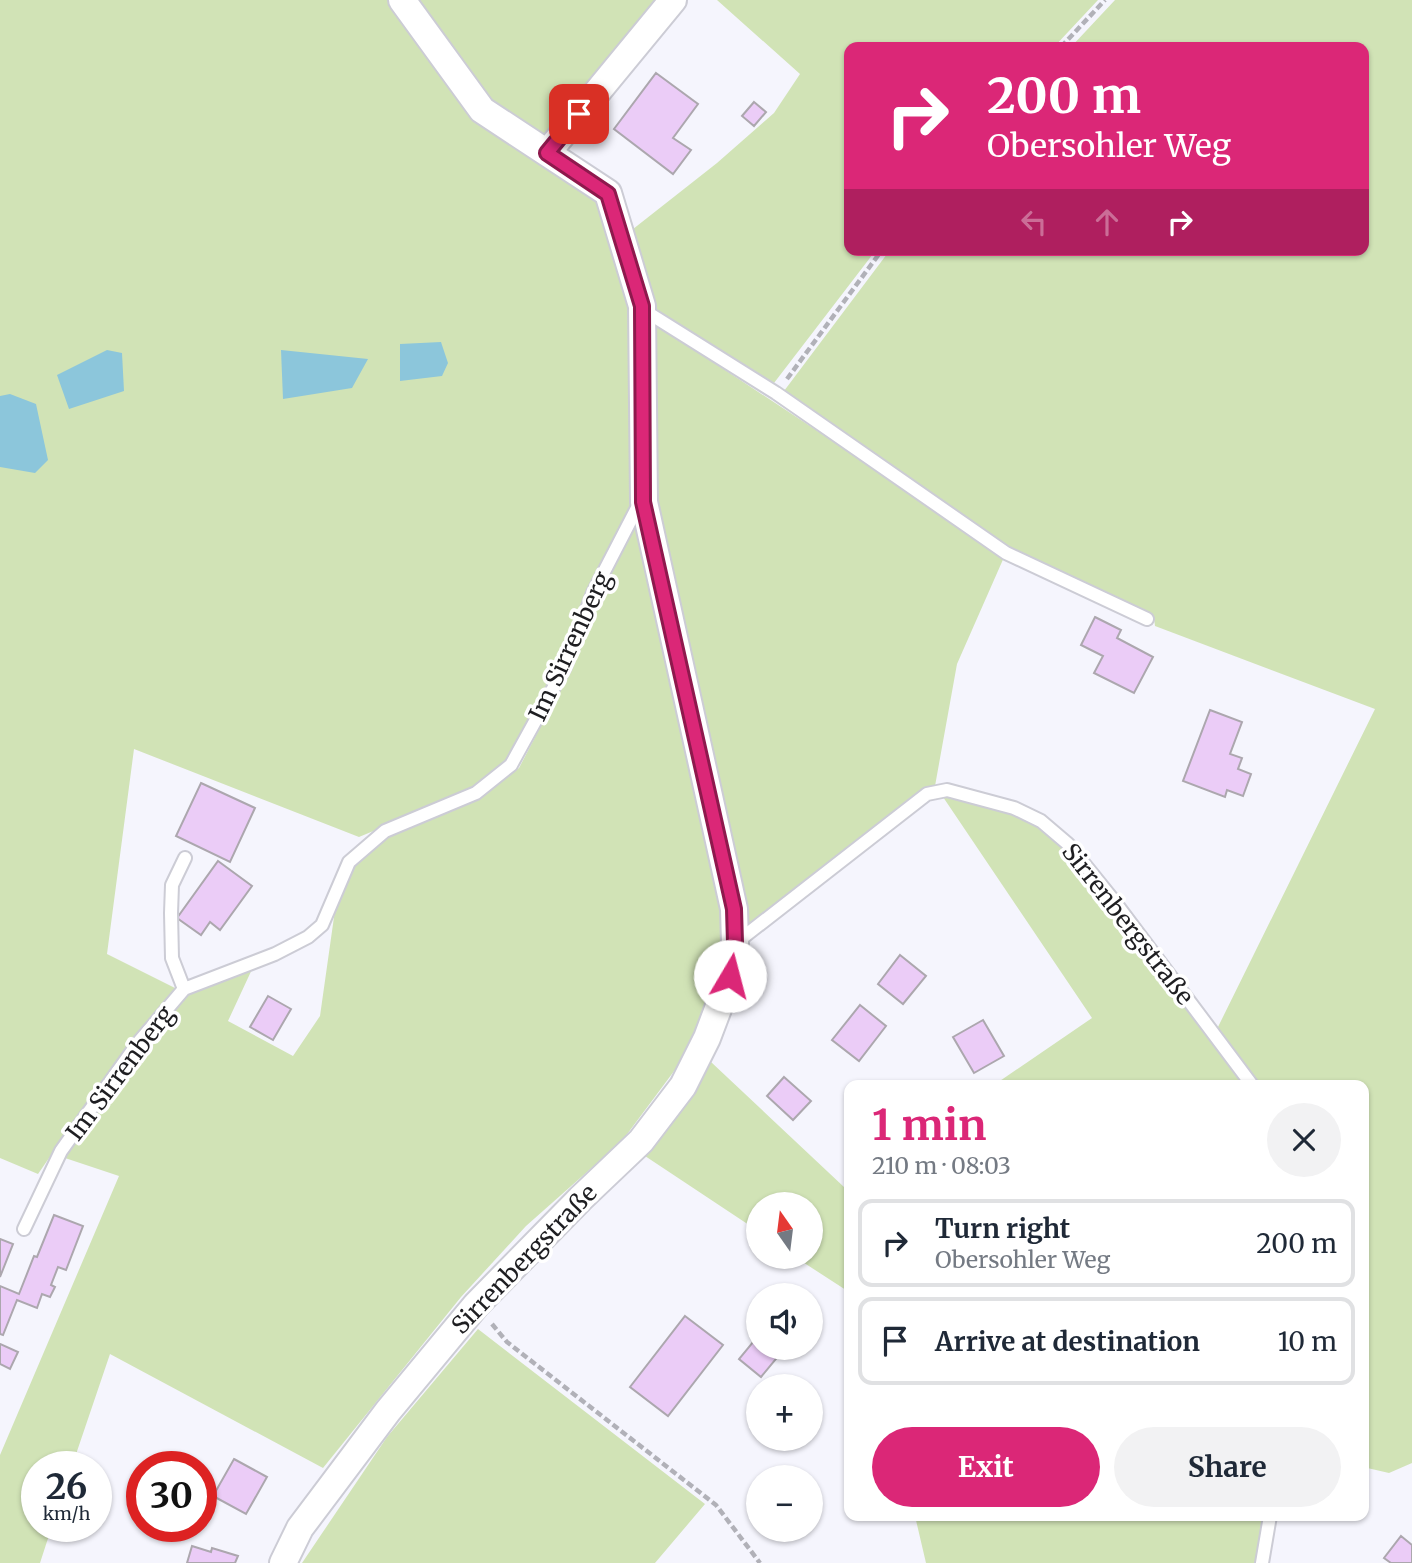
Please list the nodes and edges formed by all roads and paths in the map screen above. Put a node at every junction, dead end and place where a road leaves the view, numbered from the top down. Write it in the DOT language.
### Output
graph roads {
  1 [pos="402,0"];
  2 [pos="673,0"];
  3 [pos="1105,0"];
  4 [pos="1065,42"];
  5 [pos="547,153"];
  6 [pos="879,256"];
  7 [pos="642,308"];
  8 [pos="776,393"];
  9 [pos="643,502"];
  10 [pos="1147,619"];
  11 [pos="186,858"];
  12 [pos="735,943"];
  13 [pos="184,989"];
  14 [pos="1248,1080"];
  15 [pos="24,1229"];
  16 [pos="476,1305"];
  17 [pos="1269,1521"];
  18 [pos="283,1563"];
  19 [pos="760,1563"];
  20 [pos="1262,1563"];
  1 -- 5 [label="street, Sirrenbergstraße"];
  2 -- 5 [label="street"];
  3 -- 4 [label="path"];
  5 -- 7 [label="street, Sirrenbergstraße"];
  6 -- 8 [label="path"];
  7 -- 8 [label="lane"];
  7 -- 9 [label="street, Sirrenbergstraße"];
  8 -- 10 [label="lane"];
  9 -- 12 [label="street, Sirrenbergstraße"];
  9 -- 13 [label="lane, Im Sirrenberg"];
  11 -- 13 [label="lane"];
  12 -- 14 [label="lane, Sirrenbergstraße"];
  12 -- 16 [label="street, Sirrenbergstraße"];
  13 -- 15 [label="lane, Im Sirrenberg"];
  16 -- 18 [label="street, Sirrenbergstraße"];
  16 -- 19 [label="path"];
  17 -- 20 [label="lane"];
}
